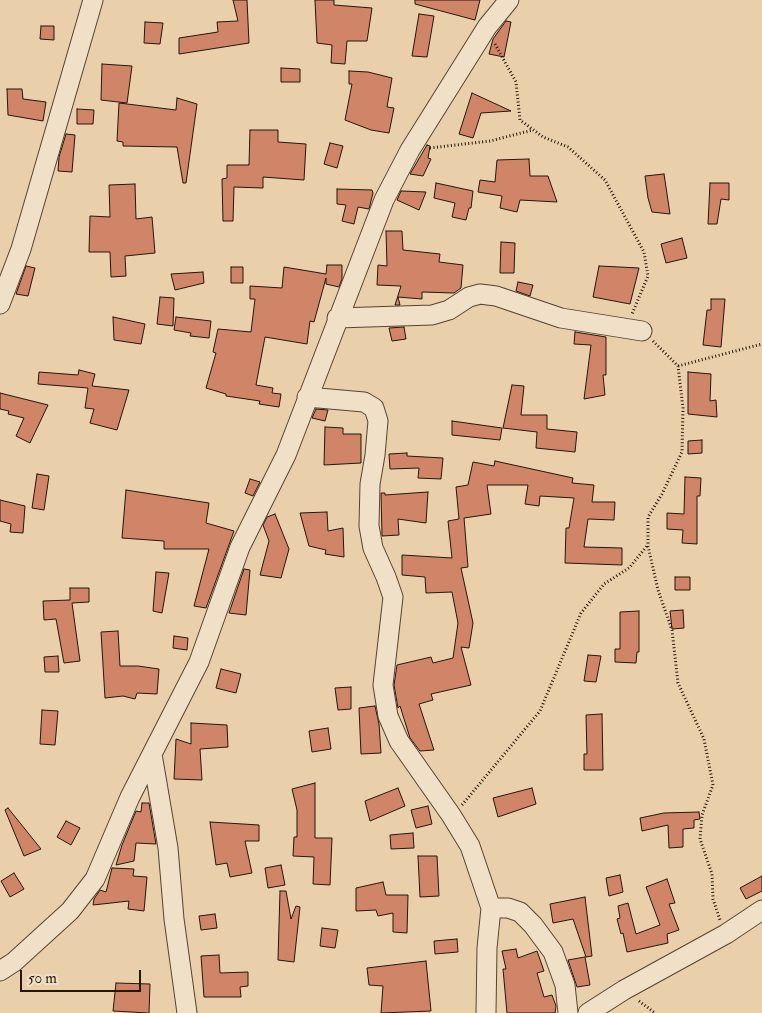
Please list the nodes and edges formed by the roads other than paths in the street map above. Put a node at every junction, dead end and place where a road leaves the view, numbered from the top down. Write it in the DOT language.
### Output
graph roads {
  1 [pos="93,0"];
  2 [pos="509,0"];
  3 [pos="0,304"];
  4 [pos="337,318"];
  5 [pos="642,331"];
  6 [pos="307,397"];
  7 [pos="152,754"];
  8 [pos="491,908"];
  9 [pos="762,910"];
  10 [pos="0,971"];
  11 [pos="187,1013"];
  12 [pos="486,1013"];
  13 [pos="568,1013"];
  14 [pos="588,1013"];
  1 -- 3 [label="street"];
  2 -- 4 [label="street"];
  4 -- 5 [label="street"];
  4 -- 6 [label="street"];
  6 -- 7 [label="street"];
  6 -- 8 [label="street"];
  7 -- 10 [label="street"];
  7 -- 11 [label="street"];
  8 -- 12 [label="street"];
  8 -- 13 [label="street"];
  9 -- 14 [label="street"];
}
